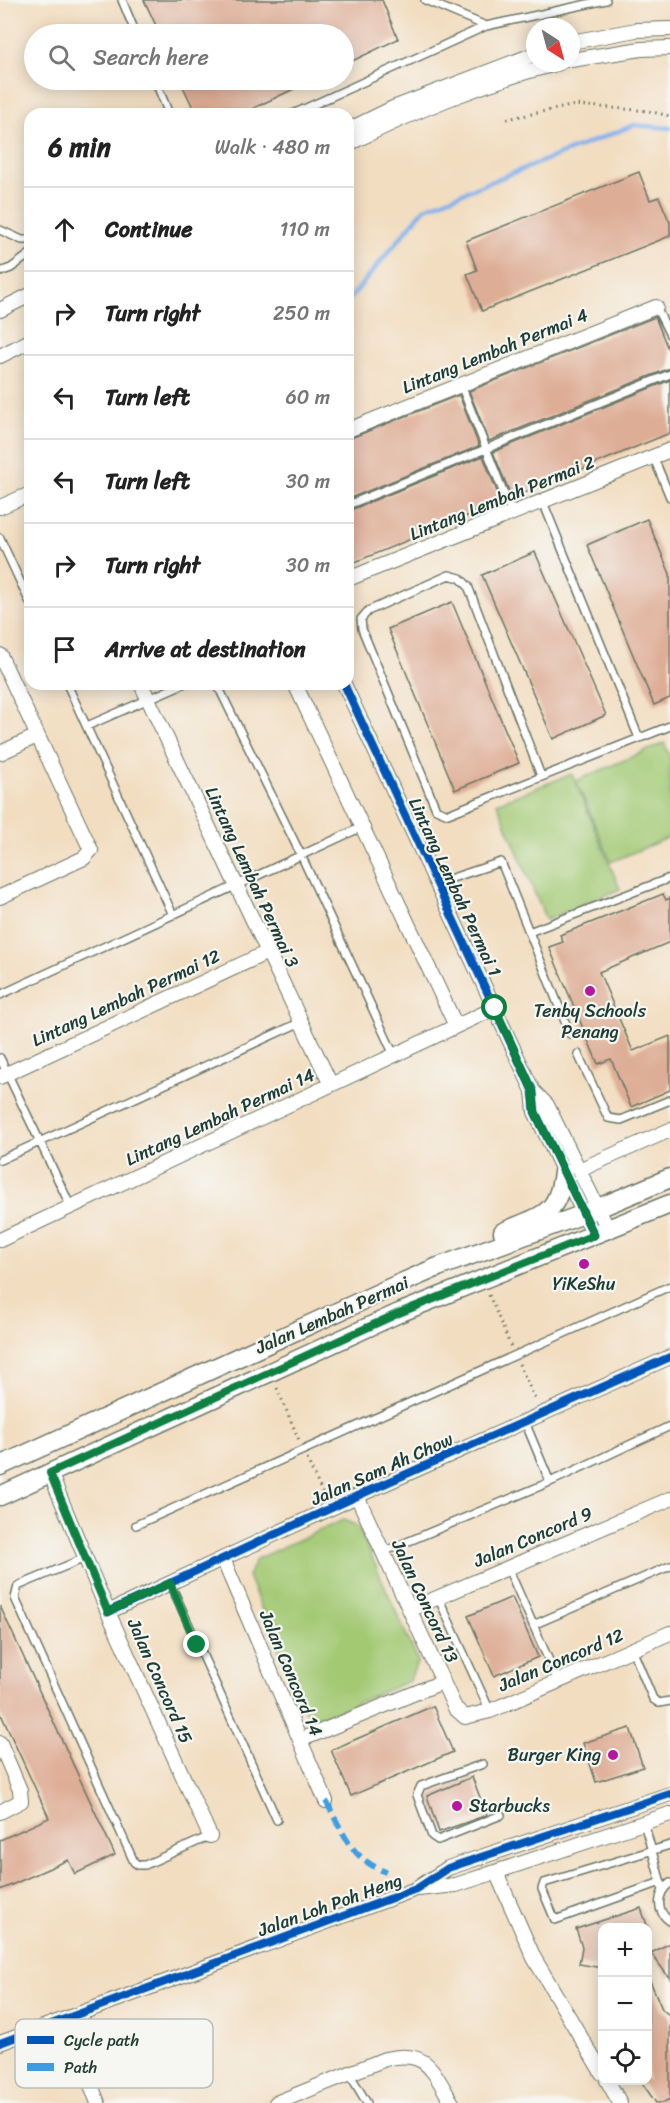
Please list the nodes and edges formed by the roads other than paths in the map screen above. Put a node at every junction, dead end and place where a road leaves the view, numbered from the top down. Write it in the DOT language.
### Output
graph roads {
  1 [pos="122,0"];
  2 [pos="425,0"];
  3 [pos="606,0"];
  4 [pos="132,24"];
  5 [pos="486,26"];
  6 [pos="670,29"];
  7 [pos="580,40"];
  8 [pos="670,48"];
  9 [pos="526,57"];
  10 [pos="580,59"];
  11 [pos="526,72"];
  12 [pos="354,86"];
  13 [pos="159,90"];
  14 [pos="346,90"];
  15 [pos="167,108"];
  16 [pos="306,108"];
  17 [pos="354,127"];
  18 [pos="354,141"];
  19 [pos="0,230"];
  20 [pos="24,238"];
  21 [pos="24,258"];
  22 [pos="0,272"];
  23 [pos="24,298"];
  24 [pos="656,307"];
  25 [pos="0,310"];
  26 [pos="670,335"];
  27 [pos="24,344"];
  28 [pos="0,356"];
  29 [pos="670,374"];
  30 [pos="460,385"];
  31 [pos="354,428"];
  32 [pos="486,448"];
  33 [pos="670,450"];
  34 [pos="653,456"];
  35 [pos="670,496"];
  36 [pos="24,497"];
  37 [pos="543,501"];
  38 [pos="354,503"];
  39 [pos="0,507"];
  40 [pos="513,514"];
  41 [pos="0,538"];
  42 [pos="354,577"];
  43 [pos="24,590"];
  44 [pos="0,655"];
  45 [pos="70,690"];
  46 [pos="144,690"];
  47 [pos="168,690"];
  48 [pos="220,690"];
  49 [pos="298,690"];
  50 [pos="347,690"];
  51 [pos="148,698"];
  52 [pos="87,726"];
  53 [pos="670,726"];
  54 [pos="37,736"];
  55 [pos="639,738"];
  56 [pos="0,753"];
  57 [pos="541,776"];
  58 [pos="362,827"];
  59 [pos="301,855"];
  60 [pos="670,878"];
  61 [pos="437,883"];
  62 [pos="237,885"];
  63 [pos="0,897"];
  64 [pos="173,915"];
  65 [pos="529,933"];
  66 [pos="268,952"];
  67 [pos="0,995"];
  68 [pos="495,1008"];
  69 [pos="301,1022"];
  70 [pos="456,1026"];
  71 [pos="570,1034"];
  72 [pos="578,1054"];
  73 [pos="394,1055"];
  74 [pos="0,1058"];
  75 [pos="4,1075"];
  76 [pos="331,1085"];
  77 [pos="670,1100"];
  78 [pos="670,1130"];
  79 [pos="40,1142"];
  80 [pos="0,1160"];
  81 [pos="571,1171"];
  82 [pos="670,1178"];
  83 [pos="670,1204"];
  84 [pos="71,1207"];
  85 [pos="591,1211"];
  86 [pos="601,1232"];
  87 [pos="0,1240"];
  88 [pos="438,1267"];
  89 [pos="670,1286"];
  90 [pos="670,1358"];
  91 [pos="525,1422"];
  92 [pos="670,1426"];
  93 [pos="0,1466"];
  94 [pos="50,1473"];
  95 [pos="550,1482"];
  96 [pos="0,1496"];
  97 [pos="357,1496"];
  98 [pos="670,1499"];
  99 [pos="136,1525"];
  100 [pos="383,1552"];
  101 [pos="86,1557"];
  102 [pos="223,1559"];
  103 [pos="670,1566"];
  104 [pos="508,1568"];
  105 [pos="170,1583"];
  106 [pos="438,1597"];
  107 [pos="411,1609"];
  108 [pos="108,1612"];
  109 [pos="533,1625"];
  110 [pos="670,1633"];
  111 [pos="632,1649"];
  112 [pos="558,1681"];
  113 [pos="442,1682"];
  114 [pos="670,1701"];
  115 [pos="490,1711"];
  116 [pos="465,1717"];
  117 [pos="300,1740"];
  118 [pos="0,1743"];
  119 [pos="483,1764"];
  120 [pos="668,1795"];
  121 [pos="326,1801"];
  122 [pos="0,1812"];
  123 [pos="670,1812"];
  124 [pos="501,1815"];
  125 [pos="277,1820"];
  126 [pos="644,1823"];
  127 [pos="210,1836"];
  128 [pos="670,1845"];
  129 [pos="653,1851"];
  130 [pos="496,1872"];
  131 [pos="670,1883"];
  132 [pos="662,1886"];
  133 [pos="416,1889"];
  134 [pos="670,1921"];
  135 [pos="65,2019"];
  136 [pos="15,2037"];
  137 [pos="0,2043"];
  138 [pos="598,2065"];
  139 [pos="349,2073"];
  140 [pos="610,2085"];
  141 [pos="92,2088"];
  142 [pos="281,2102"];
  143 [pos="98,2103"];
  144 [pos="367,2103"];
  145 [pos="452,2103"];
  146 [pos="620,2103"];
  1 -- 4 [label="lane"];
  2 -- 5 [label="lane"];
  3 -- 5 [label="lane"];
  5 -- 12 [label="lane"];
  6 -- 7 [label="street"];
  8 -- 10 [label="street"];
  9 -- 17 [label="street"];
  11 -- 18 [label="street"];
  13 -- 15 [label="lane"];
  14 -- 16 [label="lane"];
  19 -- 20 [label="lane"];
  21 -- 22 [label="lane"];
  23 -- 25 [label="street"];
  24 -- 26 [label="lane"];
  24 -- 30 [label="street, Lintang Lembah Permai 4"];
  27 -- 28 [label="street"];
  29 -- 32 [label="lane"];
  30 -- 31 [label="street, Lintang Lembah Permai 4"];
  30 -- 32 [label="lane"];
  32 -- 38 [label="lane"];
  32 -- 40 [label="lane"];
  33 -- 34 [label="street, Lintang Lembah Permai 2"];
  34 -- 35 [label="lane"];
  34 -- 37 [label="street, Lintang Lembah Permai 2"];
  36 -- 39 [label="street"];
  37 -- 40 [label="street, Lintang Lembah Permai 2"];
  37 -- 55 [label="lane"];
  40 -- 42 [label="street, Lintang Lembah Permai 2"];
  41 -- 43 [label="lane"];
  44 -- 54 [label="street"];
  45 -- 52 [label="lane"];
  46 -- 51 [label="street, Lintang Lembah Permai 3"];
  47 -- 51 [label="lane"];
  48 -- 59 [label="lane"];
  49 -- 58 [label="street"];
  50 -- 61 [label="street, Lintang Lembah Permai 1"];
  51 -- 52 [label="lane"];
  51 -- 62 [label="street, Lintang Lembah Permai 3"];
  52 -- 64 [label="lane"];
  53 -- 55 [label="lane"];
  54 -- 56 [label="street"];
  54 -- 63 [label="street"];
  55 -- 57 [label="lane"];
  57 -- 57 [label="lane"];
  58 -- 59 [label="lane"];
  58 -- 70 [label="street"];
  59 -- 62 [label="lane"];
  59 -- 73 [label="lane"];
  60 -- 65 [label="lane"];
  61 -- 65 [label="lane"];
  61 -- 68 [label="street, Lintang Lembah Permai 1"];
  62 -- 64 [label="lane"];
  62 -- 66 [label="street, Lintang Lembah Permai 3"];
  64 -- 67 [label="lane"];
  65 -- 71 [label="lane"];
  66 -- 69 [label="street, Lintang Lembah Permai 3"];
  66 -- 75 [label="street, Lintang Lembah Permai 12"];
  68 -- 70 [label="street, Lintang Lembah Permai 14"];
  68 -- 81 [label="street, Lintang Lembah Permai 1"];
  69 -- 76 [label="street, Lintang Lembah Permai 3"];
  69 -- 79 [label="lane"];
  70 -- 73 [label="street, Lintang Lembah Permai 14"];
  72 -- 77 [label="lane"];
  73 -- 76 [label="street, Lintang Lembah Permai 14"];
  74 -- 75 [label="lane"];
  75 -- 79 [label="lane"];
  76 -- 84 [label="street, Lintang Lembah Permai 14"];
  78 -- 81 [label="street"];
  79 -- 80 [label="lane"];
  79 -- 84 [label="lane"];
  81 -- 85 [label="street, Lintang Lembah Permai 1"];
  81 -- 88 [label="main road"];
  82 -- 85 [label="main road, Jalan Lembah Permai"];
  83 -- 86 [label="main road, Jalan Lembah Permai"];
  84 -- 87 [label="street, Lintang Lembah Permai 14"];
  85 -- 86 [label="street, Lintang Lembah Permai 1"];
  85 -- 88 [label="main road, Jalan Lembah Permai"];
  86 -- 94 [label="main road, Jalan Lembah Permai"];
  88 -- 93 [label="main road, Jalan Lembah Permai"];
  89 -- 99 [label="lane"];
  90 -- 91 [label="street, Jalan Sam Ah Chow"];
  91 -- 95 [label="lane"];
  91 -- 97 [label="street, Jalan Sam Ah Chow"];
  92 -- 95 [label="lane"];
  94 -- 96 [label="main road, Jalan Lembah Permai"];
  94 -- 101 [label="street, Jalan Concord 15"];
  95 -- 100 [label="lane"];
  97 -- 100 [label="street, Jalan Concord 13"];
  97 -- 102 [label="street, Jalan Sam Ah Chow"];
  98 -- 104 [label="street, Jalan Concord 9"];
  100 -- 107 [label="street, Jalan Concord 13"];
  101 -- 108 [label="street, Jalan Concord 15"];
  101 -- 127 [label="lane"];
  102 -- 105 [label="street, Jalan Sam Ah Chow"];
  102 -- 117 [label="street, Jalan Concord 14"];
  103 -- 109 [label="lane"];
  104 -- 106 [label="street, Jalan Concord 9"];
  104 -- 109 [label="lane"];
  105 -- 108 [label="street, Jalan Sam Ah Chow"];
  105 -- 125 [label="lane"];
  106 -- 107 [label="street, Jalan Concord 9"];
  106 -- 115 [label="lane"];
  107 -- 113 [label="street, Jalan Concord 13"];
  108 -- 127 [label="street, Jalan Concord 15"];
  109 -- 112 [label="lane"];
  110 -- 111 [label="street, Jalan Concord 12"];
  111 -- 112 [label="street, Jalan Concord 12"];
  111 -- 114 [label="lane"];
  112 -- 115 [label="street, Jalan Concord 12"];
  113 -- 116 [label="street, Jalan Concord 13"];
  113 -- 117 [label="street"];
  115 -- 116 [label="street, Jalan Concord 12"];
  117 -- 121 [label="street, Jalan Concord 14"];
  118 -- 122 [label="street"];
  119 -- 124 [label="lane"];
  120 -- 123 [label="lane"];
  120 -- 133 [label="street, Jalan Loh Poh Heng"];
  123 -- 126 [label="street, Jalan Loh Poh Heng"];
  126 -- 129 [label="lane"];
  126 -- 130 [label="street, Jalan Loh Poh Heng"];
  128 -- 129 [label="lane"];
  129 -- 132 [label="lane"];
  129 -- 132 [label="lane"];
  130 -- 133 [label="street, Jalan Loh Poh Heng"];
  130 -- 138 [label="street"];
  131 -- 132 [label="lane"];
  132 -- 134 [label="lane"];
  133 -- 135 [label="street, Jalan Loh Poh Heng"];
  136 -- 137 [label="street, Jalan Loh Poh Heng"];
  139 -- 142 [label="street"];
  139 -- 144 [label="lane"];
  139 -- 145 [label="street"];
  140 -- 146 [label="street"];
  141 -- 143 [label="street"];
}
